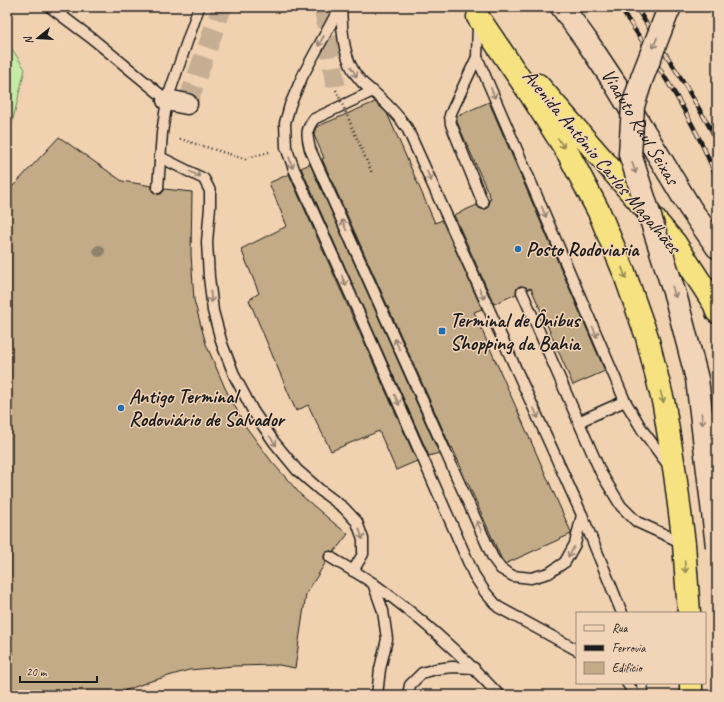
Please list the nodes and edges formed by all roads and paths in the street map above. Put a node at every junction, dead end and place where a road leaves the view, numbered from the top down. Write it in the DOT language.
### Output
graph roads {
  1 [pos="50,7"];
  2 [pos="199,7"];
  3 [pos="340,7"];
  4 [pos="562,7"];
  5 [pos="670,7"];
  6 [pos="474,12"];
  7 [pos="477,57"];
  8 [pos="336,90"];
  9 [pos="373,91"];
  10 [pos="167,100"];
  11 [pos="187,104"];
  12 [pos="162,133"];
  13 [pos="286,147"];
  14 [pos="160,157"];
  15 [pos="372,173"];
  16 [pos="158,188"];
  17 [pos="483,203"];
  18 [pos="717,247"];
  19 [pos="522,292"];
  20 [pos="717,312"];
  21 [pos="625,402"];
  22 [pos="578,422"];
  23 [pos="675,474"];
  24 [pos="582,515"];
  25 [pos="684,544"];
  26 [pos="717,546"];
  27 [pos="330,557"];
  28 [pos="353,571"];
  29 [pos="373,584"];
  30 [pos="622,612"];
  31 [pos="689,612"];
  32 [pos="576,649"];
  33 [pos="474,668"];
  34 [pos="628,684"];
  35 [pos="642,684"];
  36 [pos="691,684"];
  37 [pos="377,695"];
  38 [pos="408,695"];
  39 [pos="499,695"];
  40 [pos="635,695"];
  41 [pos="643,695"];
  42 [pos="691,695"];
  1 -- 10 [label="lane"];
  2 -- 10 [label="lane"];
  3 -- 9 [label="lane, one-way"];
  3 -- 13 [label="lane, one-way"];
  4 -- 18 [label="main road, Viaduto Raul Seixas, bridge"];
  5 -- 26 [label="main road, one-way, bridge"];
  6 -- 7 [label="lane"];
  6 -- 20 [label="highway, Avenida Antônio Carlos Magalhães"];
  6 -- 23 [label="highway, Avenida Antônio Carlos Magalhães, one-way"];
  7 -- 17 [label="lane"];
  7 -- 21 [label="lane, one-way"];
  8 -- 15 [label="path, bridge"];
  9 -- 24 [label="lane, one-way"];
  24 -- 9 [label="lane, one-way"];
  10 -- 11 [label="street"];
  10 -- 12 [label="lane"];
  12 -- 13 [label="path"];
  12 -- 14 [label="lane"];
  13 -- 32 [label="lane, one-way"];
  14 -- 16 [label="lane"];
  14 -- 28 [label="lane, one-way"];
  19 -- 22 [label="lane"];
  21 -- 22 [label="lane"];
  21 -- 23 [label="lane"];
  22 -- 25 [label="lane"];
  23 -- 25 [label="highway, Avenida Antônio Carlos Magalhães"];
  24 -- 30 [label="lane"];
  25 -- 31 [label="highway, Avenida Antônio Carlos Magalhães, one-way"];
  27 -- 28 [label="lane"];
  28 -- 29 [label="lane"];
  29 -- 33 [label="lane"];
  29 -- 37 [label="lane"];
  33 -- 38 [label="lane"];
  33 -- 39 [label="lane"];
  34 -- 40 [label="lane"];
  35 -- 41 [label="lane"];
  36 -- 42 [label="highway"];
}
